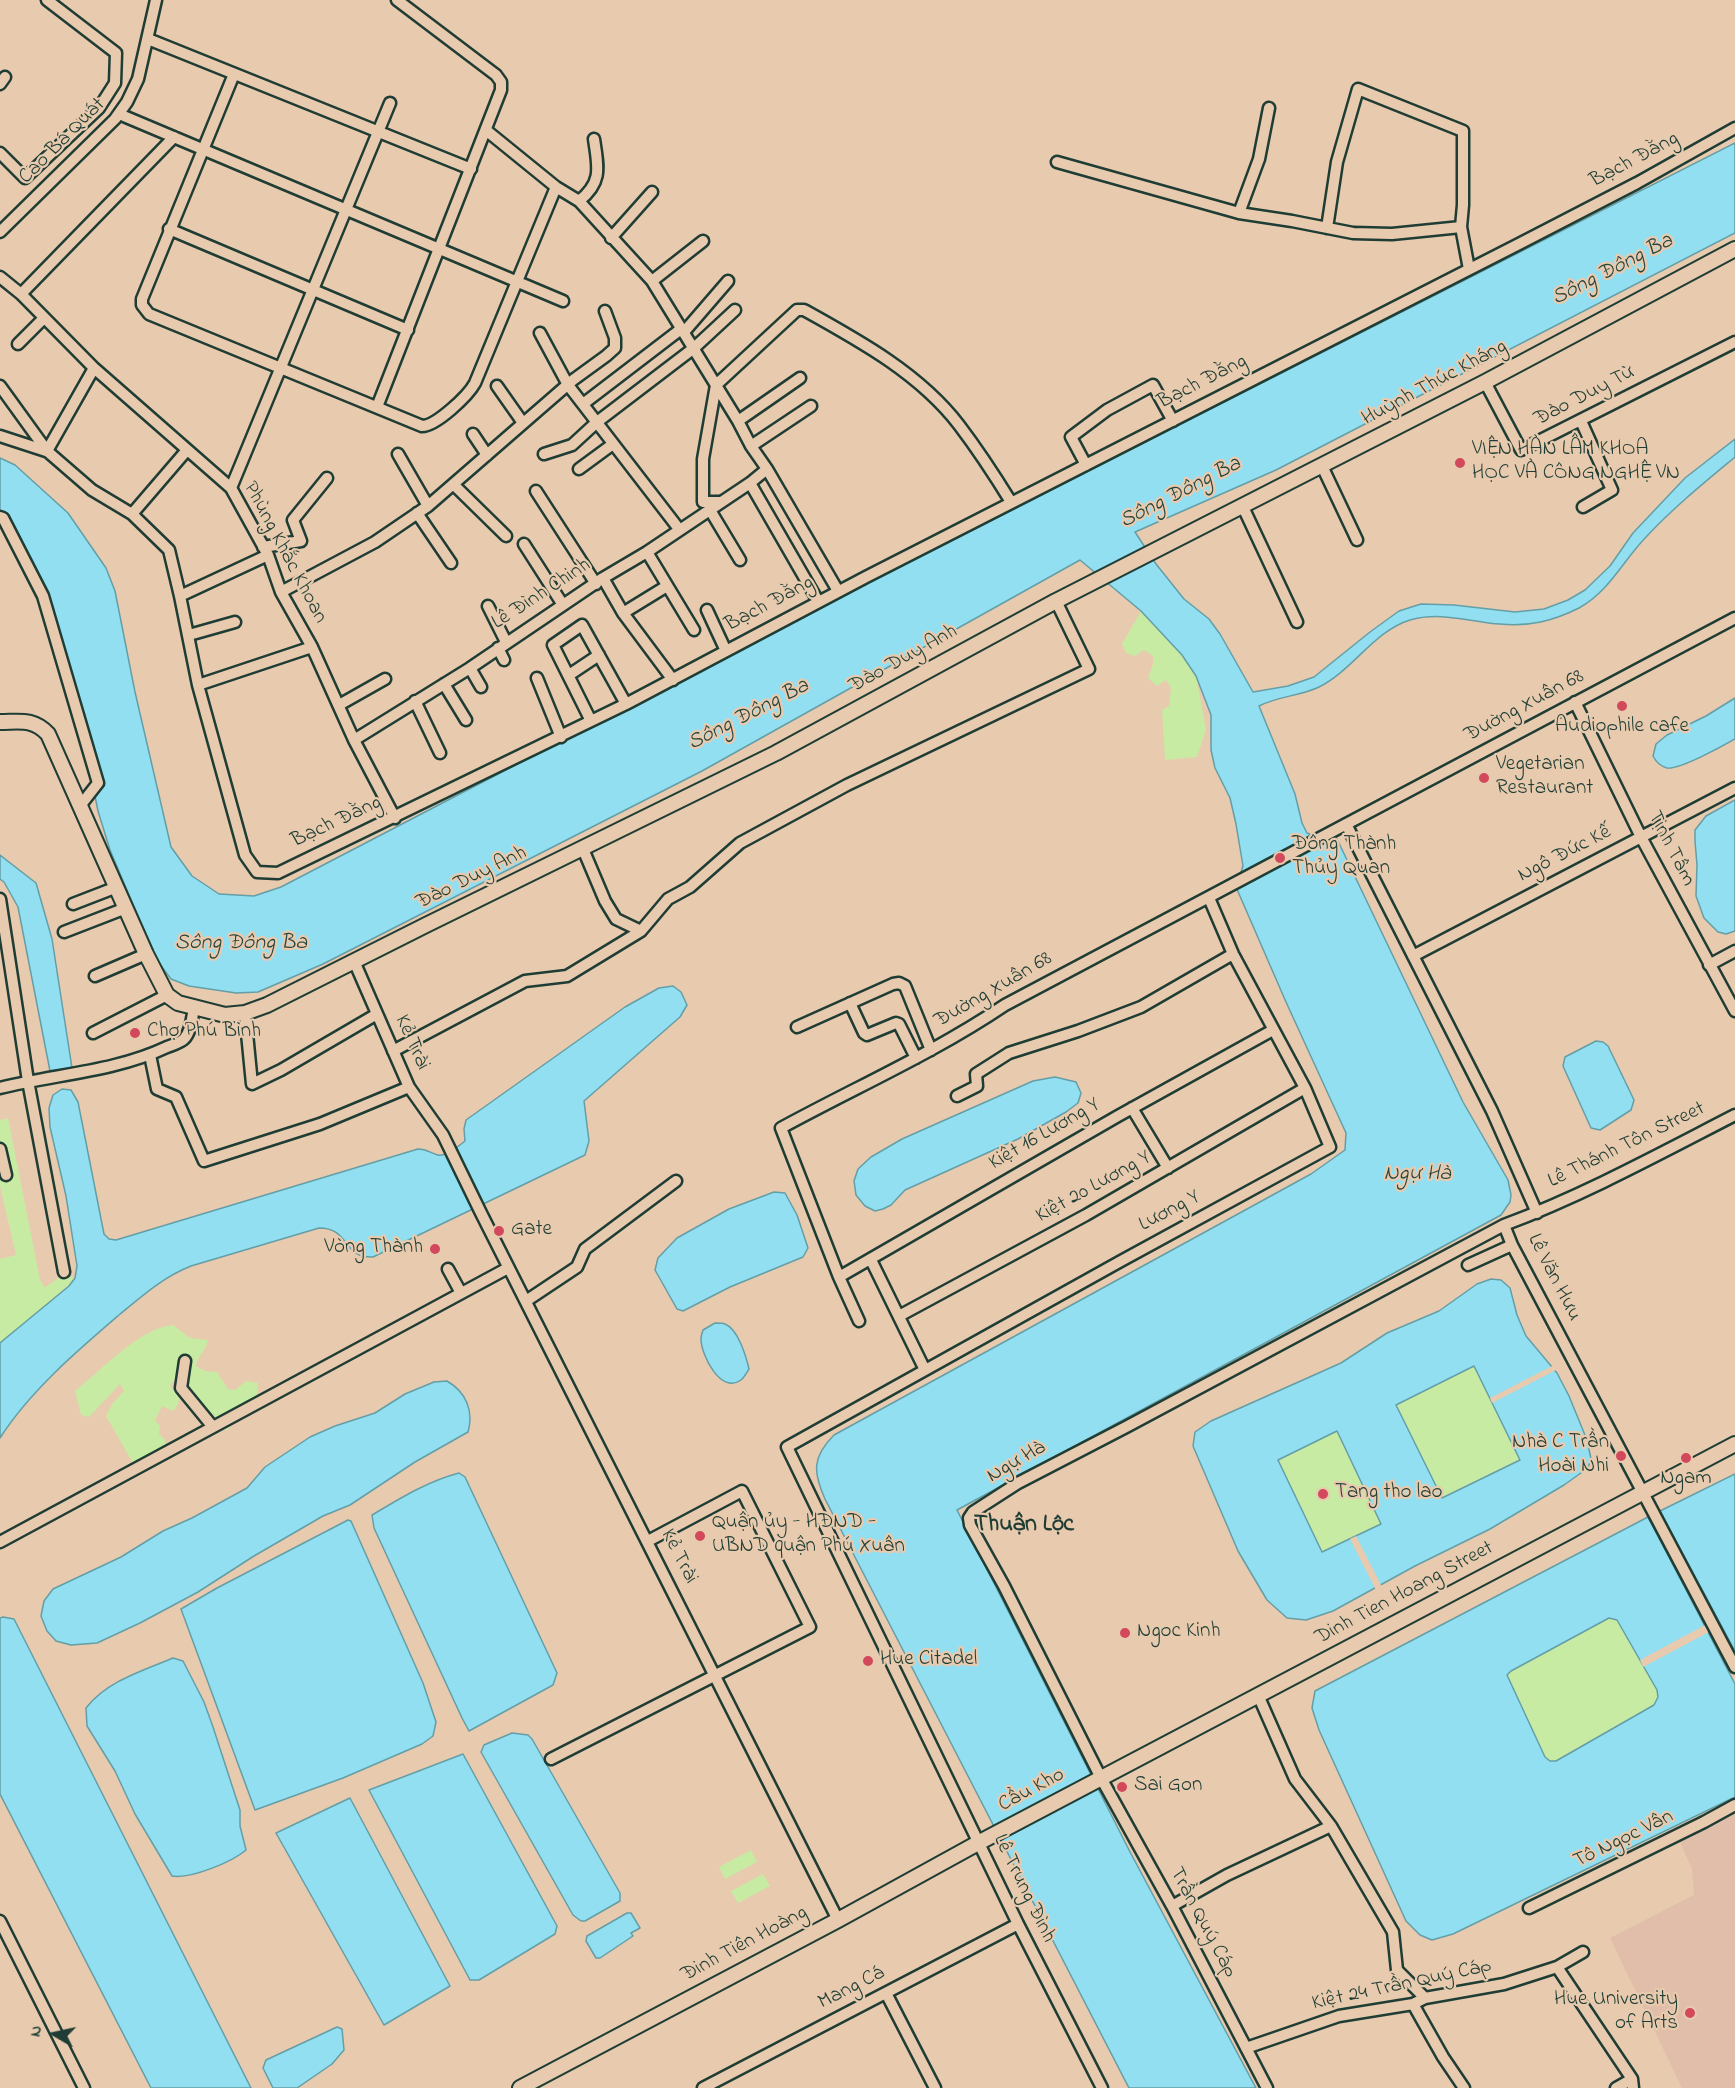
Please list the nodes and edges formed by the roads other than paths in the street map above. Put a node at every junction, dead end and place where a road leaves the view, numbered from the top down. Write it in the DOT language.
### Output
graph roads {
  1 [pos="47,0"];
  2 [pos="156,0"];
  3 [pos="397,0"];
  4 [pos="148,39"];
  5 [pos="234,74"];
  6 [pos="390,103"];
  7 [pos="1269,108"];
  8 [pos="119,114"];
  9 [pos="1735,128"];
  10 [pos="487,131"];
  11 [pos="378,132"];
  12 [pos="174,137"];
  13 [pos="594,140"];
  14 [pos="202,149"];
  15 [pos="0,153"];
  16 [pos="1057,162"];
  17 [pos="471,169"];
  18 [pos="556,187"];
  19 [pos="652,192"];
  20 [pos="579,201"];
  21 [pos="346,210"];
  22 [pos="1239,213"];
  23 [pos="1461,227"];
  24 [pos="1327,228"];
  25 [pos="169,229"];
  26 [pos="0,231"];
  27 [pos="611,238"];
  28 [pos="703,242"];
  29 [pos="440,249"];
  30 [pos="1735,249"];
  31 [pos="1469,269"];
  32 [pos="0,277"];
  33 [pos="517,281"];
  34 [pos="652,281"];
  35 [pos="728,281"];
  36 [pos="313,290"];
  37 [pos="21,294"];
  38 [pos="562,301"];
  39 [pos="735,310"];
  40 [pos="605,311"];
  41 [pos="43,319"];
  42 [pos="408,330"];
  43 [pos="683,330"];
  44 [pos="540,333"];
  45 [pos="1735,342"];
  46 [pos="18,344"];
  47 [pos="694,348"];
  48 [pos="94,368"];
  49 [pos="281,368"];
  50 [pos="800,378"];
  51 [pos="1485,382"];
  52 [pos="568,385"];
  53 [pos="716,385"];
  54 [pos="0,386"];
  55 [pos="497,386"];
  56 [pos="583,404"];
  57 [pos="811,406"];
  58 [pos="377,407"];
  59 [pos="738,421"];
  60 [pos="1173,421"];
  61 [pos="1581,421"];
  62 [pos="597,422"];
  63 [pos="523,423"];
  64 [pos="473,434"];
  65 [pos="0,436"];
  66 [pos="613,444"];
  67 [pos="751,446"];
  68 [pos="186,450"];
  69 [pos="46,451"];
  70 [pos="398,454"];
  71 [pos="544,454"];
  72 [pos="487,455"];
  73 [pos="1086,465"];
  74 [pos="1322,466"];
  75 [pos="579,469"];
  76 [pos="767,469"];
  77 [pos="327,478"];
  78 [pos="750,483"];
  79 [pos="454,485"];
  80 [pos="231,488"];
  81 [pos="537,491"];
  82 [pos="1011,502"];
  83 [pos="428,506"];
  84 [pos="714,506"];
  85 [pos="1243,507"];
  86 [pos="1583,507"];
  87 [pos="417,513"];
  88 [pos="132,514"];
  89 [pos="0,517"];
  90 [pos="679,529"];
  91 [pos="506,536"];
  92 [pos="1357,540"];
  93 [pos="524,544"];
  94 [pos="266,551"];
  95 [pos="647,552"];
  96 [pos="740,560"];
  97 [pos="451,563"];
  98 [pos="599,581"];
  99 [pos="1089,584"];
  100 [pos="667,586"];
  101 [pos="838,591"];
  102 [pos="281,592"];
  103 [pos="180,596"];
  104 [pos="1056,601"];
  105 [pos="818,602"];
  106 [pos="563,605"];
  107 [pos="488,606"];
  108 [pos="707,610"];
  109 [pos="623,613"];
  110 [pos="1735,618"];
  111 [pos="235,622"];
  112 [pos="1297,622"];
  113 [pos="694,630"];
  114 [pos="189,635"];
  115 [pos="502,645"];
  116 [pos="312,647"];
  117 [pos="726,651"];
  118 [pos="599,655"];
  119 [pos="504,660"];
  120 [pos="470,668"];
  121 [pos="569,675"];
  122 [pos="537,678"];
  123 [pos="385,679"];
  124 [pos="673,680"];
  125 [pos="444,684"];
  126 [pos="198,685"];
  127 [pos="481,687"];
  128 [pos="415,701"];
  129 [pos="1575,702"];
  130 [pos="626,704"];
  131 [pos="339,705"];
  132 [pos="466,720"];
  133 [pos="591,721"];
  134 [pos="0,722"];
  135 [pos="561,737"];
  136 [pos="354,740"];
  137 [pos="440,753"];
  138 [pos="1735,788"];
  139 [pos="80,806"];
  140 [pos="395,818"];
  141 [pos="1346,824"];
  142 [pos="1641,837"];
  143 [pos="583,849"];
  144 [pos="117,887"];
  145 [pos="1209,898"];
  146 [pos="0,899"];
  147 [pos="73,904"];
  148 [pos="126,908"];
  149 [pos="640,931"];
  150 [pos="64,932"];
  151 [pos="1735,951"];
  152 [pos="146,954"];
  153 [pos="1233,954"];
  154 [pos="1413,956"];
  155 [pos="354,962"];
  156 [pos="1709,965"];
  157 [pos="95,976"];
  158 [pos="167,995"];
  159 [pos="850,1003"];
  160 [pos="194,1008"];
  161 [pos="1735,1011"];
  162 [pos="245,1013"];
  163 [pos="377,1014"];
  164 [pos="797,1027"];
  165 [pos="1273,1030"];
  166 [pos="93,1033"];
  167 [pos="931,1050"];
  168 [pos="393,1051"];
  169 [pos="150,1055"];
  170 [pos="916,1058"];
  171 [pos="27,1081"];
  172 [pos="409,1087"];
  173 [pos="0,1088"];
  174 [pos="1305,1088"];
  175 [pos="957,1096"];
  176 [pos="1132,1108"];
  177 [pos="1735,1115"];
  178 [pos="0,1149"];
  179 [pos="1168,1168"];
  180 [pos="6,1175"];
  181 [pos="676,1181"];
  182 [pos="1537,1213"];
  183 [pos="1504,1225"];
  184 [pos="1512,1245"];
  185 [pos="871,1260"];
  186 [pos="1468,1265"];
  187 [pos="508,1268"];
  188 [pos="448,1269"];
  189 [pos="64,1272"];
  190 [pos="839,1277"];
  191 [pos="461,1293"];
  192 [pos="526,1301"];
  193 [pos="899,1316"];
  194 [pos="859,1321"];
  195 [pos="185,1361"];
  196 [pos="924,1370"];
  197 [pos="213,1427"];
  198 [pos="1735,1443"];
  199 [pos="787,1447"];
  200 [pos="1642,1492"];
  201 [pos="648,1541"];
  202 [pos="0,1542"];
  203 [pos="1735,1667"];
  204 [pos="715,1676"];
  205 [pos="1258,1695"];
  206 [pos="551,1759"];
  207 [pos="1098,1780"];
  208 [pos="1735,1805"];
  209 [pos="1331,1826"];
  210 [pos="983,1840"];
  211 [pos="1172,1906"];
  212 [pos="1529,1908"];
  213 [pos="838,1920"];
  214 [pos="0,1921"];
  215 [pos="1018,1924"];
  216 [pos="1583,1952"];
  217 [pos="1557,1967"];
  218 [pos="886,1993"];
  219 [pos="1425,1998"];
  220 [pos="1413,2004"];
  221 [pos="1246,2048"];
  222 [pos="1632,2084"];
  223 [pos="84,2088"];
  224 [pos="520,2088"];
  225 [pos="704,2088"];
  226 [pos="935,2088"];
  227 [pos="1102,2088"];
  228 [pos="1267,2088"];
  229 [pos="1464,2088"];
  230 [pos="1616,2088"];
  1 -- 15 [label="street"];
  2 -- 4 [label="street, Cao Bá Quát"];
  3 -- 10 [label="street"];
  4 -- 5 [label="street"];
  4 -- 8 [label="street, Cao Bá Quát"];
  5 -- 11 [label="street"];
  5 -- 14 [label="street"];
  6 -- 11 [label="street"];
  7 -- 22 [label="street"];
  8 -- 12 [label="street"];
  8 -- 26 [label="street, Cao Bá Quát"];
  9 -- 31 [label="street, Bạch Đằng"];
  10 -- 17 [label="street"];
  10 -- 18 [label="street"];
  11 -- 17 [label="street"];
  11 -- 21 [label="street"];
  12 -- 14 [label="street"];
  12 -- 37 [label="street"];
  13 -- 20 [label="street"];
  14 -- 21 [label="street"];
  14 -- 25 [label="street"];
  16 -- 22 [label="street"];
  17 -- 29 [label="street"];
  18 -- 20 [label="street"];
  18 -- 33 [label="street"];
  19 -- 27 [label="street"];
  20 -- 27 [label="street"];
  21 -- 29 [label="street"];
  21 -- 36 [label="street"];
  22 -- 24 [label="street"];
  23 -- 24 [label="street"];
  23 -- 24 [label="street"];
  23 -- 31 [label="street"];
  25 -- 36 [label="street"];
  25 -- 49 [label="street"];
  27 -- 34 [label="street"];
  28 -- 34 [label="street"];
  29 -- 33 [label="street"];
  29 -- 42 [label="street"];
  30 -- 51 [label="main road, Huỳnh Thúc Kháng"];
  31 -- 60 [label="street, Bạch Đằng"];
  32 -- 37 [label="street, Phùng Khắc Khoan"];
  33 -- 38 [label="street"];
  33 -- 58 [label="street"];
  34 -- 43 [label="street"];
  35 -- 43 [label="street"];
  36 -- 42 [label="street"];
  36 -- 49 [label="street"];
  37 -- 41 [label="street, Phùng Khắc Khoan"];
  39 -- 47 [label="street"];
  40 -- 52 [label="street"];
  41 -- 46 [label="street"];
  41 -- 48 [label="street, Phùng Khắc Khoan"];
  42 -- 58 [label="street"];
  43 -- 47 [label="street"];
  43 -- 56 [label="street"];
  44 -- 52 [label="street"];
  45 -- 61 [label="street, Đào Duy Từ"];
  47 -- 53 [label="street"];
  47 -- 62 [label="street"];
  48 -- 68 [label="street, Phùng Khắc Khoan"];
  48 -- 69 [label="street"];
  49 -- 58 [label="street"];
  49 -- 80 [label="street"];
  50 -- 59 [label="street"];
  51 -- 61 [label="street, Đào Duy Từ"];
  51 -- 74 [label="main road, Huỳnh Thúc Kháng"];
  52 -- 56 [label="street"];
  52 -- 63 [label="street"];
  53 -- 59 [label="street"];
  53 -- 82 [label="street"];
  53 -- 84 [label="street"];
  54 -- 69 [label="street"];
  55 -- 63 [label="street"];
  56 -- 62 [label="street"];
  57 -- 67 [label="street"];
  59 -- 67 [label="street"];
  60 -- 73 [label="street, Bạch Đằng"];
  60 -- 73 [label="street"];
  61 -- 86 [label="street"];
  62 -- 66 [label="street"];
  62 -- 71 [label="street"];
  63 -- 72 [label="street"];
  64 -- 72 [label="street"];
  65 -- 69 [label="street"];
  66 -- 75 [label="street"];
  66 -- 90 [label="street"];
  67 -- 76 [label="street"];
  68 -- 80 [label="street, Phùng Khắc Khoan"];
  68 -- 88 [label="street"];
  69 -- 88 [label="street, Bạch Đằng"];
  70 -- 83 [label="street"];
  72 -- 79 [label="street"];
  73 -- 82 [label="street, Bạch Đằng"];
  74 -- 85 [label="main road, Huỳnh Thúc Kháng"];
  74 -- 92 [label="street"];
  76 -- 78 [label="street, Lê Đình Chinh"];
  76 -- 101 [label="street"];
  77 -- 94 [label="street"];
  78 -- 84 [label="street, Lê Đình Chinh"];
  78 -- 105 [label="street"];
  79 -- 83 [label="street"];
  79 -- 91 [label="street"];
  80 -- 94 [label="street, Phùng Khắc Khoan"];
  81 -- 98 [label="street"];
  82 -- 101 [label="street, Bạch Đằng"];
  83 -- 87 [label="street"];
  84 -- 90 [label="street, Lê Đình Chinh"];
  84 -- 96 [label="street"];
  85 -- 99 [label="main road, Huỳnh Thúc Kháng"];
  85 -- 112 [label="street"];
  87 -- 97 [label="street"];
  87 -- 102 [label="street"];
  88 -- 103 [label="street, Bạch Đằng"];
  89 -- 139 [label="street"];
  90 -- 95 [label="street, Lê Đình Chinh"];
  93 -- 106 [label="street"];
  94 -- 102 [label="street, Phùng Khắc Khoan"];
  94 -- 103 [label="street"];
  95 -- 98 [label="street, Lê Đình Chinh"];
  95 -- 100 [label="street"];
  98 -- 106 [label="street, Lê Đình Chinh"];
  98 -- 109 [label="street"];
  99 -- 104 [label="main road, Đào Duy Anh"];
  100 -- 109 [label="street"];
  100 -- 113 [label="street"];
  101 -- 105 [label="street, Bạch Đằng"];
  102 -- 116 [label="street, Phùng Khắc Khoan"];
  103 -- 114 [label="street, Bạch Đằng"];
  104 -- 143 [label="main road, Đào Duy Anh"];
  104 -- 149 [label="street"];
  105 -- 117 [label="street, Bạch Đằng"];
  106 -- 115 [label="street, Lê Đình Chinh"];
  107 -- 115 [label="street"];
  108 -- 117 [label="street"];
  109 -- 124 [label="street"];
  110 -- 129 [label="street, Đường Xuân 68"];
  111 -- 114 [label="street"];
  114 -- 126 [label="street, Bạch Đằng"];
  115 -- 119 [label="street"];
  115 -- 120 [label="street, Lê Đình Chinh"];
  116 -- 126 [label="street"];
  116 -- 131 [label="street, Phùng Khắc Khoan"];
  117 -- 124 [label="street, Bạch Đằng"];
  118 -- 121 [label="street"];
  118 -- 121 [label="street"];
  118 -- 130 [label="street"];
  120 -- 125 [label="street, Lê Đình Chinh"];
  120 -- 127 [label="street"];
  121 -- 133 [label="street"];
  122 -- 135 [label="street"];
  123 -- 131 [label="street"];
  124 -- 130 [label="street, Bạch Đằng"];
  125 -- 128 [label="street, Lê Đình Chinh"];
  125 -- 132 [label="street"];
  126 -- 140 [label="street, Bạch Đằng"];
  128 -- 136 [label="street, Lê Đình Chinh"];
  128 -- 137 [label="street"];
  129 -- 141 [label="street, Đường Xuân 68"];
  129 -- 142 [label="street, Tịnh Tâm"];
  130 -- 133 [label="street, Bạch Đằng"];
  131 -- 136 [label="street, Phùng Khắc Khoan"];
  133 -- 135 [label="street, Bạch Đằng"];
  134 -- 139 [label="main road"];
  135 -- 140 [label="street, Bạch Đằng"];
  136 -- 140 [label="street, Phùng Khắc Khoan"];
  138 -- 142 [label="street, Ngô Đức Kế"];
  139 -- 144 [label="main road"];
  141 -- 145 [label="street, Đường Xuân 68"];
  141 -- 154 [label="street, Lê Văn Hưu"];
  142 -- 154 [label="street, Ngô Đức Kế"];
  142 -- 156 [label="street, Tịnh Tâm"];
  143 -- 149 [label="street"];
  143 -- 155 [label="main road, Đào Duy Anh"];
  144 -- 147 [label="street"];
  144 -- 148 [label="main road"];
  145 -- 153 [label="street, Lương Y"];
  145 -- 167 [label="street, Đường Xuân 68"];
  146 -- 171 [label="street"];
  148 -- 150 [label="street"];
  148 -- 152 [label="main road"];
  149 -- 168 [label="street"];
  151 -- 156 [label="street"];
  152 -- 157 [label="street"];
  152 -- 158 [label="main road"];
  153 -- 165 [label="street, Lương Y"];
  153 -- 175 [label="street"];
  154 -- 182 [label="street, Lê Văn Hưu"];
  155 -- 162 [label="main road, Đào Duy Anh"];
  155 -- 163 [label="street, Kẻ Trài"];
  156 -- 161 [label="street, Tịnh Tâm"];
  158 -- 160 [label="main road, Đào Duy Anh"];
  158 -- 166 [label="street"];
  159 -- 164 [label="street"];
  159 -- 167 [label="street"];
  159 -- 170 [label="street"];
  160 -- 162 [label="main road, Đào Duy Anh"];
  160 -- 169 [label="street"];
  162 -- 163 [label="street"];
  163 -- 168 [label="street, Kẻ Trài"];
  165 -- 174 [label="street, Lương Y"];
  165 -- 176 [label="street, Kiệt 16 Lương Y"];
  167 -- 170 [label="street, Đường Xuân 68"];
  168 -- 172 [label="street, Kẻ Trài"];
  169 -- 171 [label="street"];
  169 -- 172 [label="street"];
  170 -- 190 [label="street, Đường Xuân 68"];
  171 -- 173 [label="street"];
  171 -- 189 [label="street"];
  172 -- 187 [label="street, Kẻ Trài"];
  174 -- 179 [label="street, Kiệt 20 Lương Y"];
  174 -- 196 [label="street, Lương Y"];
  176 -- 179 [label="street"];
  176 -- 185 [label="street, Kiệt 16 Lương Y"];
  177 -- 182 [label="street, Lê Thánh Tôn Street"];
  178 -- 180 [label="street"];
  179 -- 193 [label="street, Kiệt 20 Lương Y"];
  181 -- 192 [label="street"];
  182 -- 183 [label="street, Lê Văn Hưu"];
  183 -- 184 [label="street, Lê Văn Hưu"];
  183 -- 207 [label="street, Ngự Hà"];
  184 -- 186 [label="street"];
  184 -- 200 [label="street, Lê Văn Hưu"];
  185 -- 190 [label="street, Kiệt 16 Lương Y"];
  185 -- 193 [label="street"];
  187 -- 191 [label="street"];
  187 -- 192 [label="street, Kẻ Trài"];
  188 -- 191 [label="street"];
  190 -- 194 [label="street"];
  191 -- 197 [label="street"];
  192 -- 201 [label="street, Kẻ Trài"];
  193 -- 196 [label="street"];
  195 -- 197 [label="street"];
  196 -- 199 [label="street, Lương Y"];
  197 -- 202 [label="street"];
  198 -- 200 [label="main road, Dinh Tien Hoang Street"];
  199 -- 210 [label="street, Lê Trung Đình"];
  200 -- 203 [label="street, Lê Văn Hưu"];
  200 -- 205 [label="main road, Dinh Tien Hoang Street"];
  201 -- 204 [label="street, Kẻ Trài"];
  201 -- 204 [label="street"];
  204 -- 206 [label="street"];
  204 -- 213 [label="street, Kẻ Trài"];
  205 -- 207 [label="main road, Dinh Tien Hoang Street"];
  205 -- 209 [label="street"];
  207 -- 210 [label="main road, Cầu Kho"];
  207 -- 211 [label="street, Trần Quý Cáp"];
  208 -- 212 [label="street, Tô Ngọc Vân"];
  209 -- 211 [label="street"];
  209 -- 219 [label="street"];
  210 -- 213 [label="main road, Đinh Tiên Hoàng"];
  210 -- 215 [label="street, Lê Trung Đình"];
  211 -- 221 [label="street, Trần Quý Cáp"];
  213 -- 224 [label="main road, Đinh Tiên Hoàng"];
  214 -- 223 [label="street"];
  215 -- 218 [label="street, Mang Cá"];
  215 -- 227 [label="street, Lê Trung Đình"];
  216 -- 217 [label="street, Kiệt 24 Trần Quý Cáp"];
  217 -- 219 [label="street, Kiệt 24 Trần Quý Cáp"];
  217 -- 222 [label="street"];
  218 -- 225 [label="street, Mang Cá"];
  218 -- 226 [label="street"];
  219 -- 220 [label="street, Kiệt 24 Trần Quý Cáp"];
  220 -- 221 [label="street, Kiệt 24 Trần Quý Cáp"];
  220 -- 229 [label="street"];
  221 -- 228 [label="street, Trần Quý Cáp"];
  222 -- 230 [label="street"];
}
